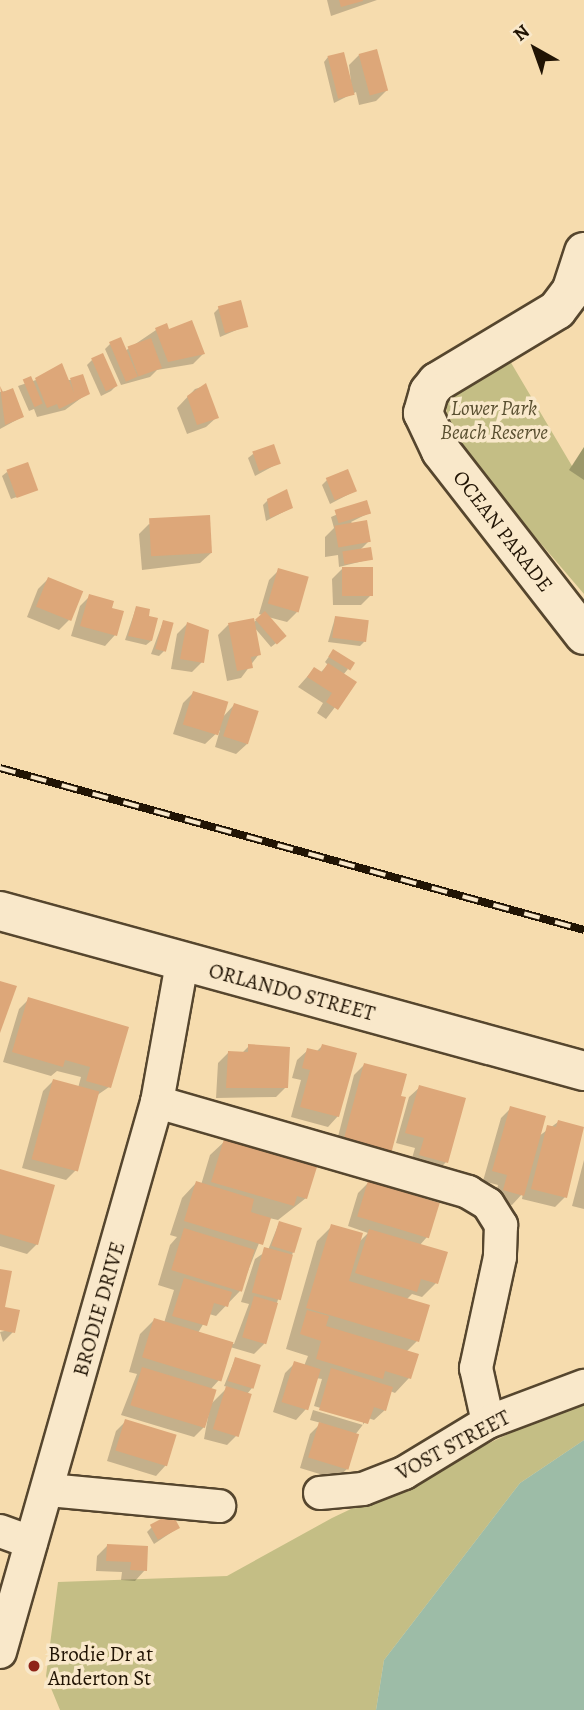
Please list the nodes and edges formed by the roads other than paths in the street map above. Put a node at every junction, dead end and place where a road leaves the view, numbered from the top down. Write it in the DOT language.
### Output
graph roads {
  1 [pos="584,252"];
  2 [pos="584,635"];
  3 [pos="0,911"];
  4 [pos="182,963"];
  5 [pos="584,1072"];
  6 [pos="156,1102"];
  7 [pos="584,1386"];
  8 [pos="488,1422"];
  9 [pos="49,1490"];
  10 [pos="320,1493"];
  11 [pos="219,1506"];
  12 [pos="0,1531"];
  13 [pos="31,1542"];
  14 [pos="0,1651"];
  1 -- 2 [label="street, OCEAN PARADE"];
  3 -- 4 [label="street, ORLANDO STREET"];
  4 -- 5 [label="street, ORLANDO STREET"];
  4 -- 6 [label="street, BRODIE DRIVE"];
  6 -- 8 [label="street"];
  6 -- 9 [label="street, BRODIE DRIVE"];
  7 -- 8 [label="street, VOST STREET"];
  8 -- 10 [label="street, VOST STREET"];
  9 -- 11 [label="street"];
  9 -- 13 [label="street, BRODIE DRIVE"];
  12 -- 13 [label="street"];
  13 -- 14 [label="street, BRODIE DRIVE"];
}
